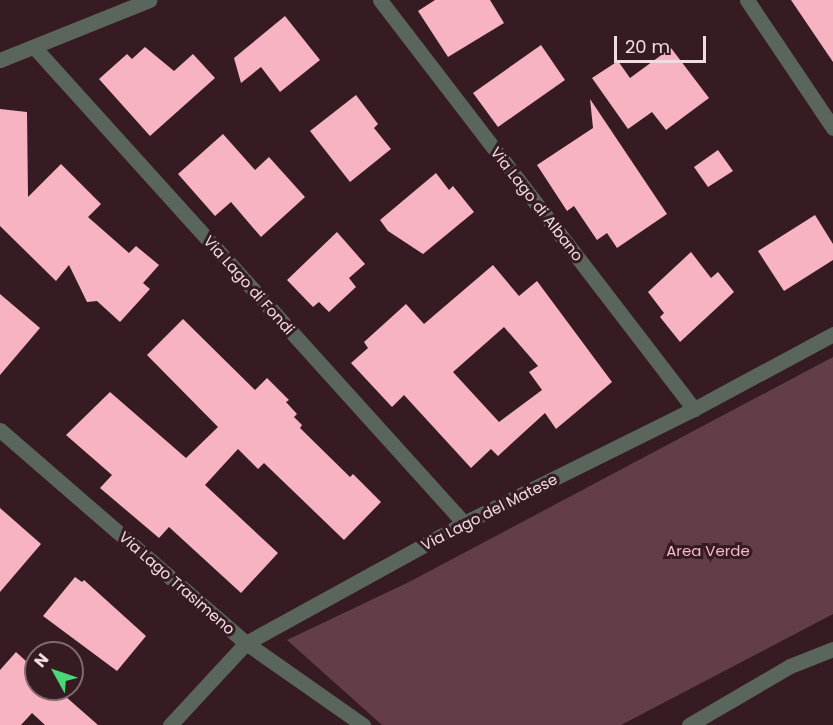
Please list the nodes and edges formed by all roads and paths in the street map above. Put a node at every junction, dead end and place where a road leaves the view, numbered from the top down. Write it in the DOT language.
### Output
graph roads {
  1 [pos="148,0"];
  2 [pos="380,0"];
  3 [pos="747,0"];
  4 [pos="34,47"];
  5 [pos="0,60"];
  6 [pos="833,128"];
  7 [pos="833,334"];
  8 [pos="694,409"];
  9 [pos="0,430"];
  10 [pos="464,523"];
  11 [pos="246,643"];
  12 [pos="833,649"];
  13 [pos="170,725"];
  14 [pos="363,725"];
  15 [pos="689,725"];
  1 -- 4 [label="street"];
  2 -- 8 [label="street, Via Lago di Albano"];
  3 -- 6 [label="street"];
  4 -- 5 [label="street"];
  4 -- 10 [label="street, Via Lago di Fondi"];
  7 -- 8 [label="street, Via Lago del Matese"];
  8 -- 10 [label="street, Via Lago del Matese"];
  9 -- 11 [label="street, Via Lago Trasimeno"];
  10 -- 11 [label="street, Via Lago del Matese"];
  11 -- 13 [label="street, Via Lago del Matese"];
  11 -- 14 [label="street, Via Lago Trasimeno"];
  12 -- 15 [label="street"];
}
